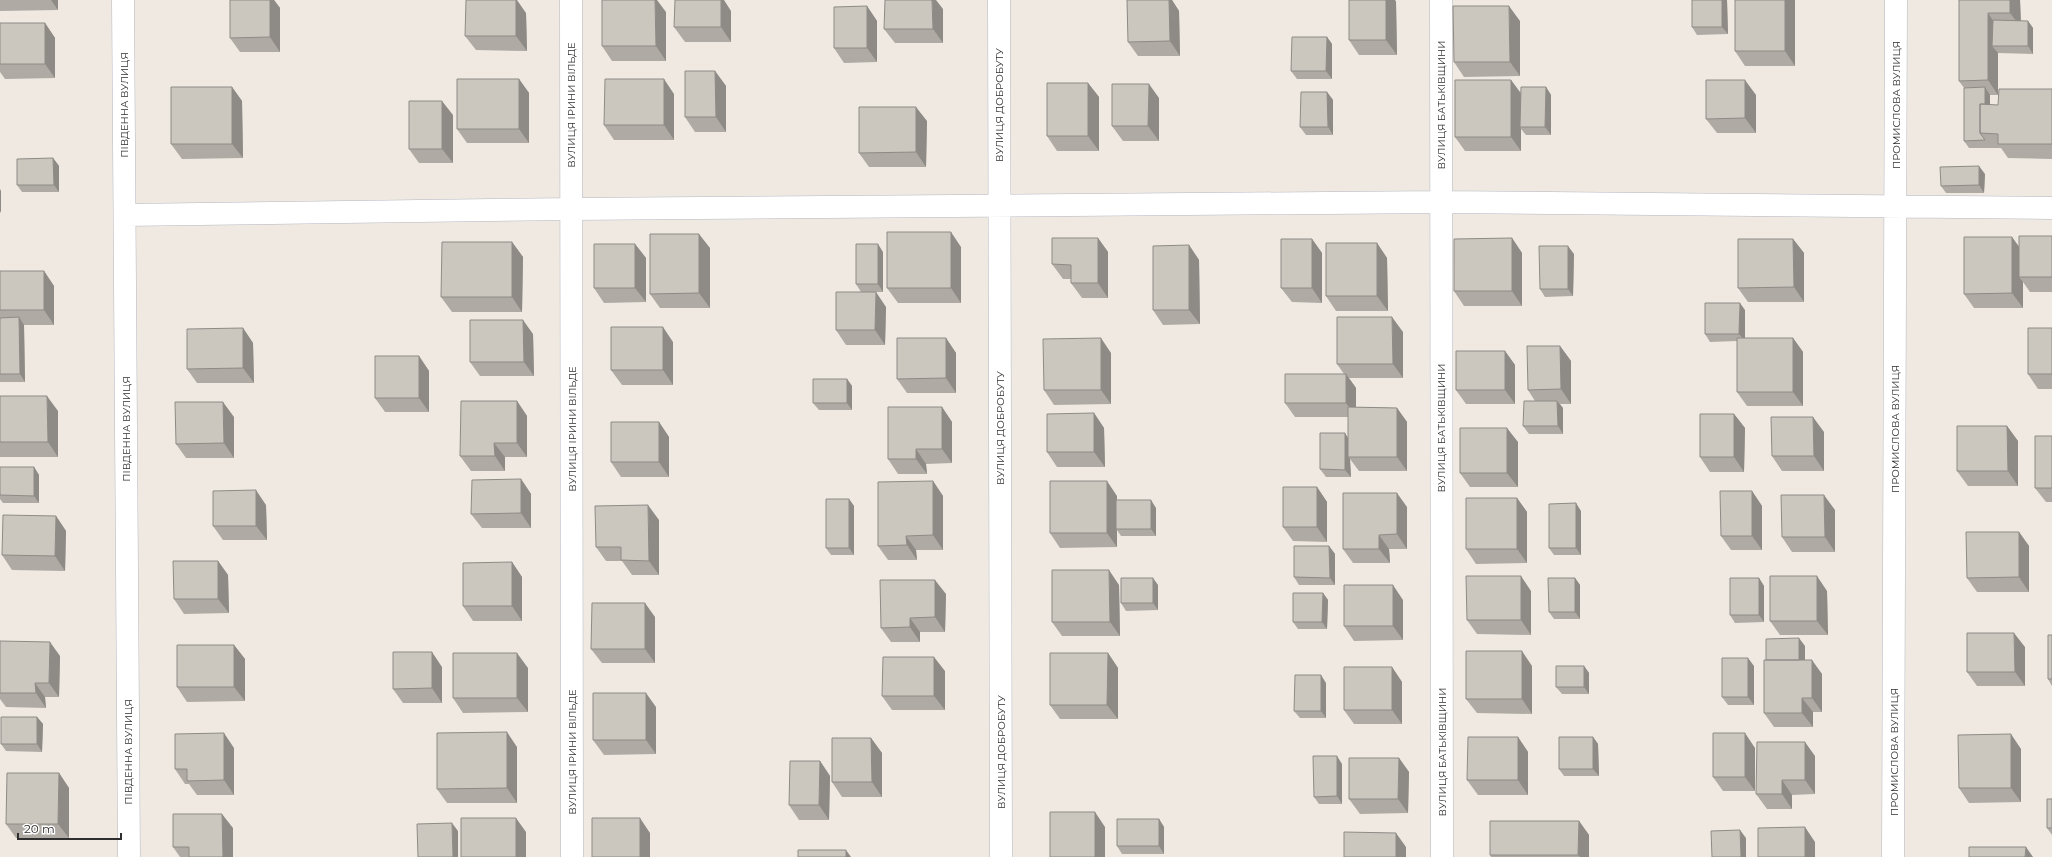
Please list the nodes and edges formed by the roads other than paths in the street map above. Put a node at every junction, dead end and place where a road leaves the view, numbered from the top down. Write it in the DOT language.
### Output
graph roads {
  1 [pos="123,0"];
  2 [pos="571,0"];
  3 [pos="999,0"];
  4 [pos="1441,0"];
  5 [pos="1896,0"];
  6 [pos="1441,202"];
  7 [pos="1000,206"];
  8 [pos="1896,207"];
  9 [pos="572,208"];
  10 [pos="2052,208"];
  11 [pos="125,215"];
  12 [pos="129,857"];
  13 [pos="572,857"];
  14 [pos="1001,857"];
  15 [pos="1442,857"];
  16 [pos="1893,857"];
  1 -- 11 [label="street, ПІВДЕННА ВУЛИЦЯ"];
  2 -- 9 [label="street, ВУЛИЦЯ ІРИНИ ВІЛЬДЕ"];
  3 -- 7 [label="street, ВУЛИЦЯ ДОБРОБУТУ"];
  4 -- 6 [label="street, ВУЛИЦЯ БАТЬКІВЩИНИ"];
  5 -- 8 [label="street, ПРОМИСЛОВА ВУЛИЦЯ"];
  6 -- 7 [label="street"];
  6 -- 8 [label="street"];
  6 -- 15 [label="street, ВУЛИЦЯ БАТЬКІВЩИНИ"];
  7 -- 9 [label="street"];
  7 -- 14 [label="street, ВУЛИЦЯ ДОБРОБУТУ"];
  8 -- 10 [label="street"];
  8 -- 16 [label="street, ПРОМИСЛОВА ВУЛИЦЯ"];
  9 -- 11 [label="street"];
  9 -- 13 [label="street, ВУЛИЦЯ ІРИНИ ВІЛЬДЕ"];
  11 -- 12 [label="street, ПІВДЕННА ВУЛИЦЯ"];
}
